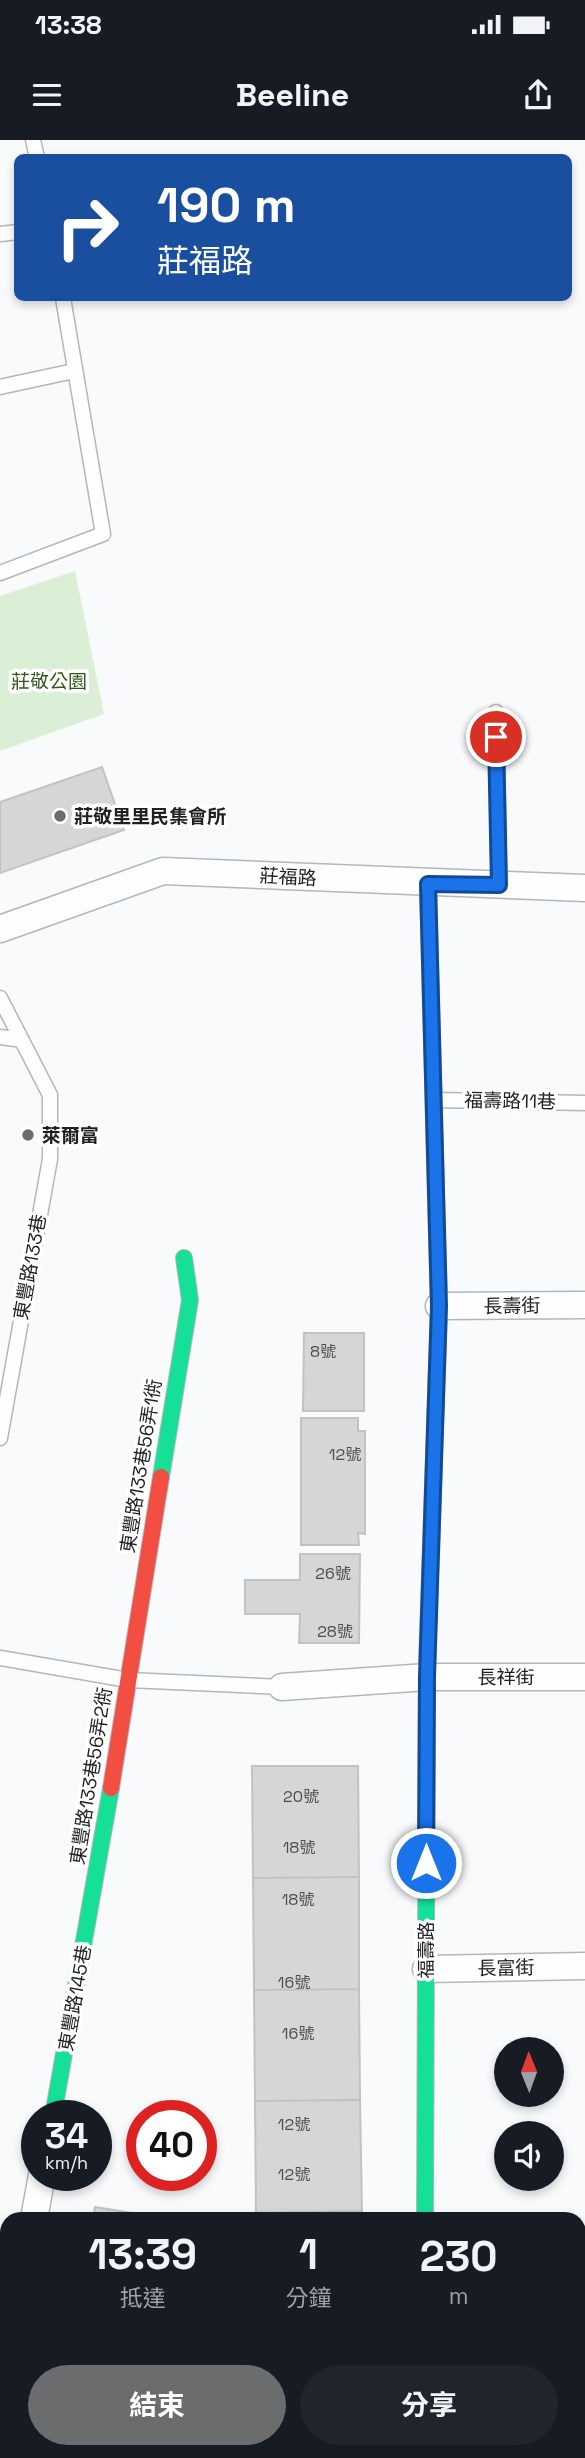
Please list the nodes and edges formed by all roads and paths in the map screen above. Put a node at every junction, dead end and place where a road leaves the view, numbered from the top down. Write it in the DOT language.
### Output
graph roads {
  1 [pos="63,301"];
  2 [pos="74,371"];
  3 [pos="0,387"];
  4 [pos="0,573"];
  5 [pos="496,712"];
  6 [pos="428,884"];
  7 [pos="499,885"];
  8 [pos="585,888"];
  9 [pos="0,929"];
  10 [pos="0,998"];
  11 [pos="0,1037"];
  12 [pos="22,1040"];
  13 [pos="435,1100"];
  14 [pos="585,1103"];
  15 [pos="184,1258"];
  16 [pos="585,1305"];
  17 [pos="439,1306"];
  18 [pos="0,1438"];
  19 [pos="0,1658"];
  20 [pos="427,1677"];
  21 [pos="585,1677"];
  22 [pos="128,1680"];
  23 [pos="282,1688"];
  24 [pos="96,1880"];
  25 [pos="585,1966"];
  26 [pos="426,1969"];
  27 [pos="56,2100"];
  28 [pos="39,2191"];
  29 [pos="35,2212"];
  30 [pos="425,2212"];
  1 -- 2 [label="lane"];
  2 -- 3 [label="lane"];
  2 -- 4 [label="lane"];
  5 -- 7 [label="lane"];
  6 -- 7 [label="street, 莊福路"];
  6 -- 9 [label="street, 莊福路"];
  6 -- 13 [label="street, 福壽路"];
  7 -- 8 [label="street, 莊福路"];
  10 -- 12 [label="lane"];
  11 -- 12 [label="lane"];
  12 -- 18 [label="lane, 東豐路133巷"];
  13 -- 14 [label="lane, 福壽路11巷"];
  13 -- 17 [label="street, 福壽路"];
  15 -- 22 [label="street, 東豐路133巷56弄1衖"];
  16 -- 17 [label="street, 長壽街"];
  17 -- 20 [label="street, 福壽路"];
  19 -- 22 [label="lane"];
  20 -- 21 [label="street, 長祥街"];
  20 -- 23 [label="street, 長祥街"];
  20 -- 26 [label="street, 福壽路"];
  22 -- 23 [label="lane"];
  22 -- 24 [label="street, 東豐路133巷56弄2衖"];
  24 -- 27 [label="street, 東豐路145巷"];
  25 -- 26 [label="street, 長富街"];
  26 -- 30 [label="street, 福壽路"];
  28 -- 29 [label="street"];
}
